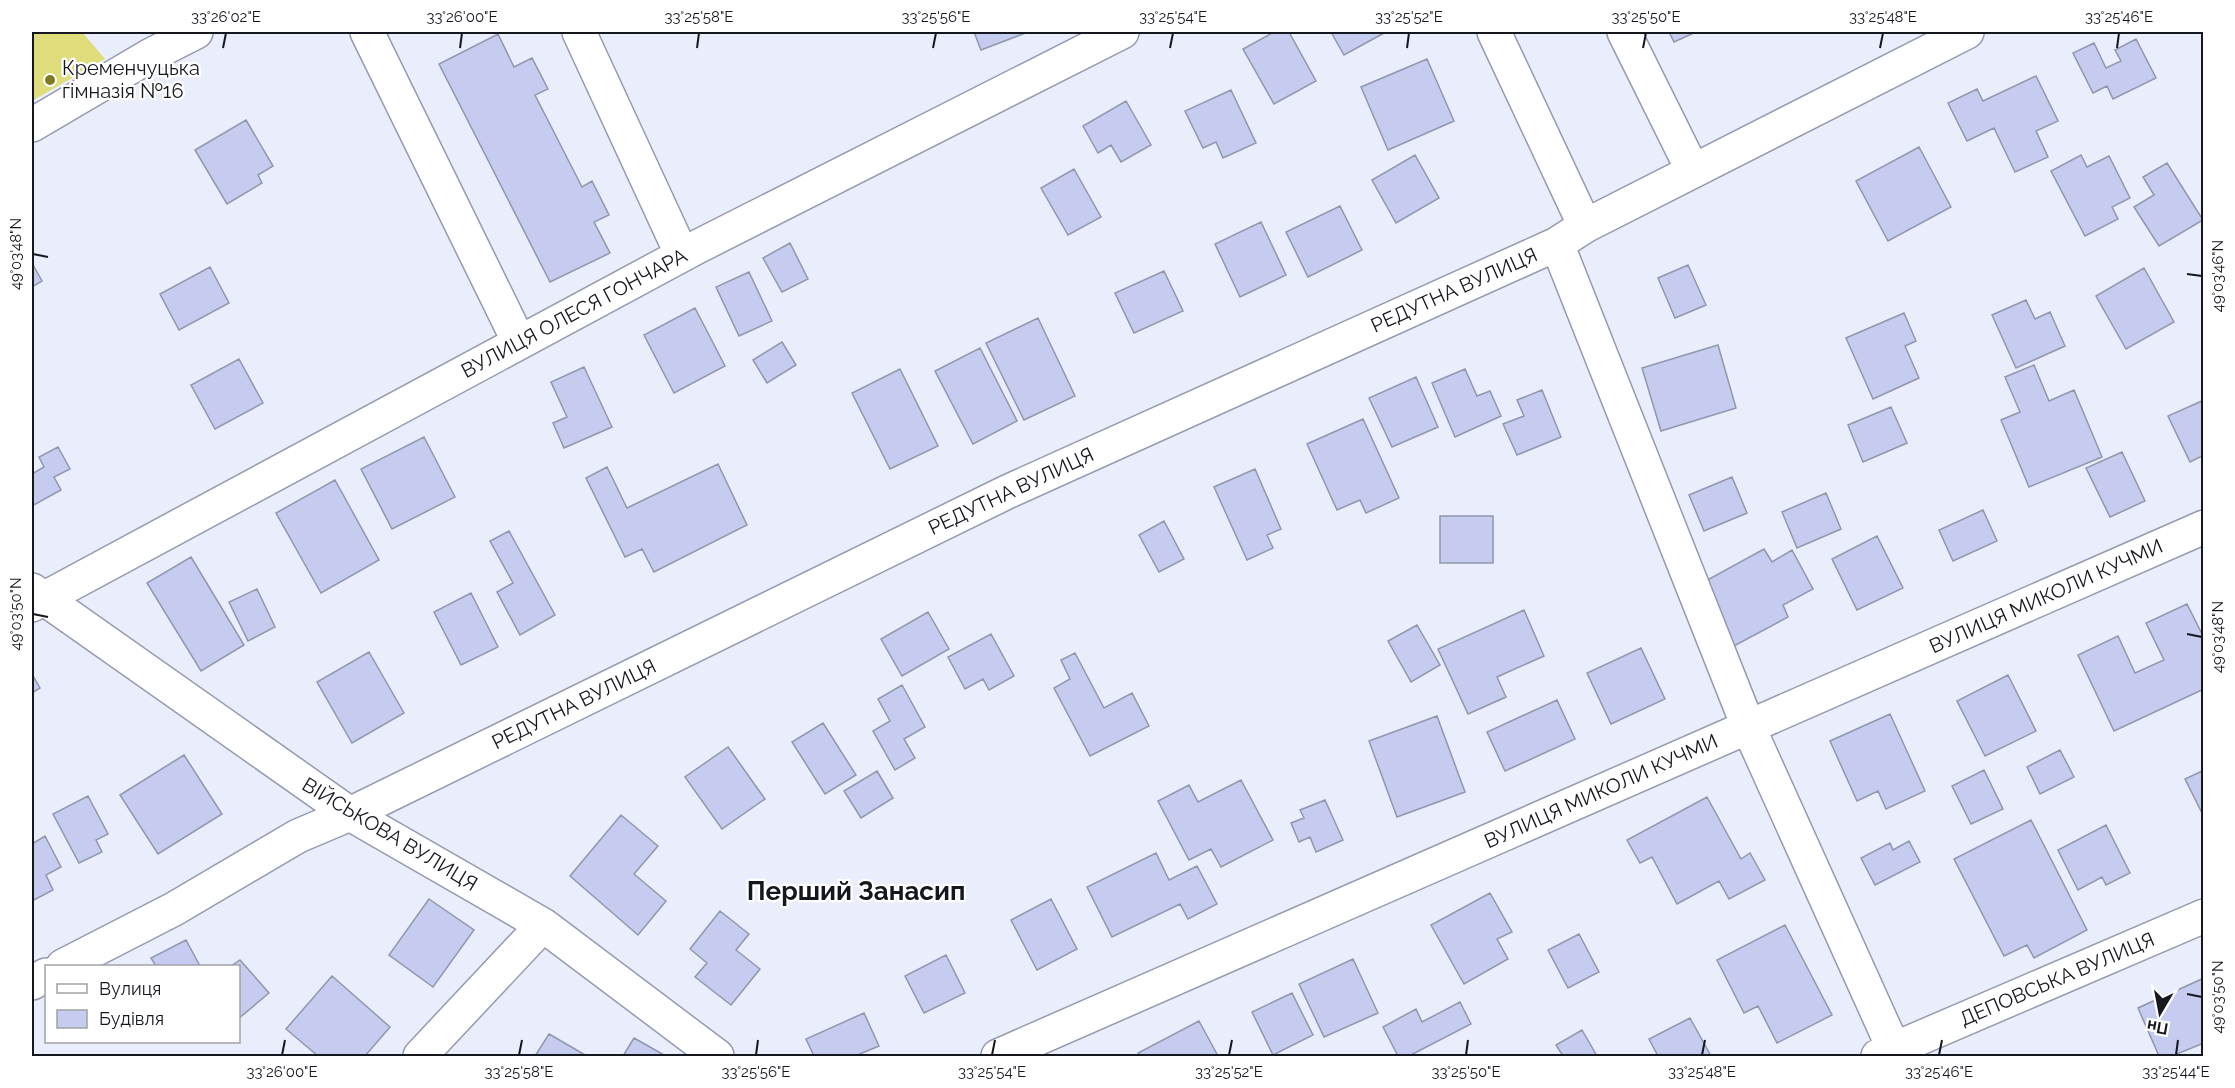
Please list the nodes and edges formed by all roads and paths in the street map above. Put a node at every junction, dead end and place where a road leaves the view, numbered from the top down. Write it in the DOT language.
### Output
graph roads {
  1 [pos="196,32"];
  2 [pos="367,32"];
  3 [pos="579,32"];
  4 [pos="1122,32"];
  5 [pos="1494,32"];
  6 [pos="1624,32"];
  7 [pos="1967,32"];
  8 [pos="32,125"];
  9 [pos="1693,171"];
  10 [pos="1585,226"];
  11 [pos="1557,244"];
  12 [pos="682,255"];
  13 [pos="519,342"];
  14 [pos="2204,527"];
  15 [pos="36,598"];
  16 [pos="1748,726"];
  17 [pos="350,814"];
  18 [pos="2204,916"];
  19 [pos="543,925"];
  20 [pos="65,965"];
  21 [pos="1890,1054"];
  22 [pos="420,1056"];
  23 [pos="717,1056"];
  24 [pos="998,1056"];
  1 -- 8 [label="street"];
  2 -- 13 [label="street"];
  3 -- 12 [label="street"];
  4 -- 12 [label="street, ВУЛИЦЯ ОЛЕСЯ ГОНЧАРА"];
  5 -- 10 [label="street"];
  6 -- 9 [label="street"];
  7 -- 9 [label="street, РЕДУТНА ВУЛИЦЯ"];
  9 -- 10 [label="street, РЕДУТНА ВУЛИЦЯ"];
  10 -- 11 [label="street, РЕДУТНА ВУЛИЦЯ"];
  11 -- 16 [label="street"];
  11 -- 17 [label="street, РЕДУТНА ВУЛИЦЯ"];
  12 -- 13 [label="street, ВУЛИЦЯ ОЛЕСЯ ГОНЧАРА"];
  13 -- 15 [label="street, ВУЛИЦЯ ОЛЕСЯ ГОНЧАРА"];
  14 -- 16 [label="street, ВУЛИЦЯ МИКОЛИ КУЧМИ"];
  15 -- 17 [label="street, ВІЙСЬКОВА ВУЛИЦЯ"];
  16 -- 21 [label="street"];
  16 -- 24 [label="street, ВУЛИЦЯ МИКОЛИ КУЧМИ"];
  17 -- 19 [label="street, ВІЙСЬКОВА ВУЛИЦЯ"];
  17 -- 20 [label="street, РЕДУТНА ВУЛИЦЯ"];
  18 -- 21 [label="street, ДЕПОВСЬКА ВУЛИЦЯ"];
  19 -- 22 [label="street"];
  19 -- 23 [label="street, ВІЙСЬКОВА ВУЛИЦЯ"];
}
